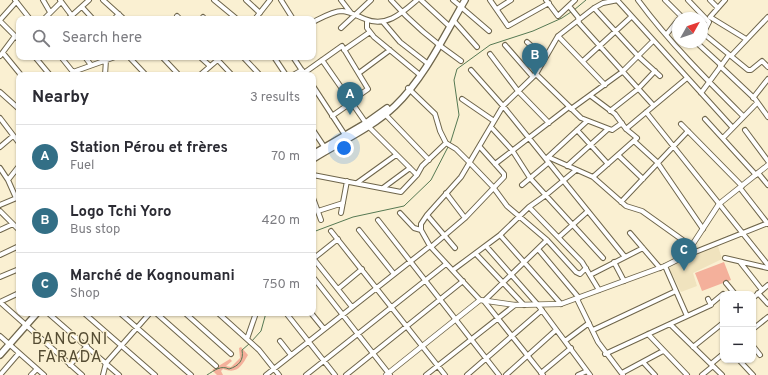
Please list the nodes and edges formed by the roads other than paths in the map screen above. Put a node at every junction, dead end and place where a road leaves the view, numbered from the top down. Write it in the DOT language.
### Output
graph roads {
  1 [pos="43,0"];
  2 [pos="89,0"];
  3 [pos="104,0"];
  4 [pos="214,0"];
  5 [pos="246,0"];
  6 [pos="270,0"];
  7 [pos="281,0"];
  8 [pos="341,0"];
  9 [pos="371,0"];
  10 [pos="392,0"];
  11 [pos="417,0"];
  12 [pos="421,0"];
  13 [pos="453,0"];
  14 [pos="466,0"];
  15 [pos="491,0"];
  16 [pos="511,0"];
  17 [pos="575,0"];
  18 [pos="617,0"];
  19 [pos="638,0"];
  20 [pos="665,0"];
  21 [pos="710,0"];
  22 [pos="725,0"];
  23 [pos="15,1"];
  24 [pos="61,1"];
  25 [pos="689,1"];
  26 [pos="547,2"];
  27 [pos="461,4"];
  28 [pos="82,7"];
  29 [pos="570,7"];
  30 [pos="594,8"];
  31 [pos="718,8"];
  32 [pos="497,9"];
  33 [pos="50,12"];
  34 [pos="260,12"];
  35 [pos="402,12"];
  36 [pos="675,12"];
  37 [pos="119,14"];
  38 [pos="353,14"];
  39 [pos="28,16"];
  40 [pos="47,16"];
  41 [pos="69,16"];
  42 [pos="71,16"];
  43 [pos="90,16"];
  44 [pos="233,16"];
  45 [pos="257,16"];
  46 [pos="292,16"];
  47 [pos="631,17"];
  48 [pos="768,17"];
  49 [pos="709,18"];
  50 [pos="579,19"];
  51 [pos="0,20"];
  52 [pos="367,20"];
  53 [pos="316,21"];
  54 [pos="454,21"];
  55 [pos="383,22"];
  56 [pos="708,24"];
  57 [pos="448,25"];
  58 [pos="341,28"];
  59 [pos="672,28"];
  60 [pos="616,31"];
  61 [pos="370,32"];
  62 [pos="489,32"];
  63 [pos="666,35"];
  64 [pos="15,36"];
  65 [pos="558,36"];
  66 [pos="708,39"];
  67 [pos="746,39"];
  68 [pos="653,41"];
  69 [pos="527,42"];
  70 [pos="437,44"];
  71 [pos="505,45"];
  72 [pos="599,46"];
  73 [pos="478,47"];
  74 [pos="702,48"];
  75 [pos="344,50"];
  76 [pos="390,50"];
  77 [pos="490,54"];
  78 [pos="1,55"];
  79 [pos="730,55"];
  80 [pos="638,56"];
  81 [pos="545,58"];
  82 [pos="38,60"];
  83 [pos="63,60"];
  84 [pos="87,60"];
  85 [pos="106,60"];
  86 [pos="131,60"];
  87 [pos="165,60"];
  88 [pos="203,60"];
  89 [pos="216,60"];
  90 [pos="220,60"];
  91 [pos="246,60"];
  92 [pos="276,60"];
  93 [pos="295,60"];
  94 [pos="322,60"];
  95 [pos="461,61"];
  96 [pos="426,62"];
  97 [pos="583,62"];
  98 [pos="91,65"];
  99 [pos="210,66"];
  100 [pos="721,66"];
  101 [pos="768,67"];
  102 [pos="471,70"];
  103 [pos="655,71"];
  104 [pos="18,72"];
  105 [pos="48,72"];
  106 [pos="72,72"];
  107 [pos="77,72"];
  108 [pos="105,72"];
  109 [pos="141,72"];
  110 [pos="176,72"];
  111 [pos="205,72"];
  112 [pos="230,72"];
  113 [pos="257,72"];
  114 [pos="284,72"];
  115 [pos="303,72"];
  116 [pos="305,72"];
  117 [pos="622,72"];
  118 [pos="358,74"];
  119 [pos="419,74"];
  120 [pos="534,75"];
  121 [pos="660,76"];
  122 [pos="687,78"];
  123 [pos="768,80"];
  124 [pos="709,82"];
  125 [pos="605,85"];
  126 [pos="409,88"];
  127 [pos="638,89"];
  128 [pos="316,91"];
  129 [pos="518,91"];
  130 [pos="0,92"];
  131 [pos="701,93"];
  132 [pos="590,96"];
  133 [pos="753,98"];
  134 [pos="462,99"];
  135 [pos="351,102"];
  136 [pos="757,103"];
  137 [pos="16,105"];
  138 [pos="503,106"];
  139 [pos="653,106"];
  140 [pos="570,108"];
  141 [pos="610,111"];
  142 [pos="646,112"];
  143 [pos="384,113"];
  144 [pos="332,116"];
  145 [pos="743,116"];
  146 [pos="768,116"];
  147 [pos="0,118"];
  148 [pos="705,119"];
  149 [pos="494,121"];
  150 [pos="587,121"];
  151 [pos="549,123"];
  152 [pos="622,123"];
  153 [pos="1,124"];
  154 [pos="367,124"];
  155 [pos="682,124"];
  156 [pos="491,127"];
  157 [pos="626,128"];
  158 [pos="732,128"];
  159 [pos="608,129"];
  160 [pos="577,130"];
  161 [pos="745,130"];
  162 [pos="688,131"];
  163 [pos="316,134"];
  164 [pos="345,135"];
  165 [pos="12,136"];
  166 [pos="723,138"];
  167 [pos="528,139"];
  168 [pos="16,140"];
  169 [pos="634,141"];
  170 [pos="446,143"];
  171 [pos="591,145"];
  172 [pos="673,146"];
  173 [pos="0,147"];
  174 [pos="480,147"];
  175 [pos="326,149"];
  176 [pos="512,150"];
  177 [pos="316,153"];
  178 [pos="396,155"];
  179 [pos="618,155"];
  180 [pos="316,157"];
  181 [pos="429,160"];
  182 [pos="547,160"];
  183 [pos="768,161"];
  184 [pos="657,162"];
  185 [pos="470,163"];
  186 [pos="495,164"];
  187 [pos="608,164"];
  188 [pos="768,165"];
  189 [pos="567,166"];
  190 [pos="0,168"];
  191 [pos="410,168"];
  192 [pos="16,170"];
  193 [pos="576,170"];
  194 [pos="757,174"];
  195 [pos="417,175"];
  196 [pos="316,176"];
  197 [pos="593,177"];
  198 [pos="530,178"];
  199 [pos="642,178"];
  200 [pos="8,180"];
  201 [pos="564,180"];
  202 [pos="346,181"];
  203 [pos="357,183"];
  204 [pos="522,185"];
  205 [pos="768,185"];
  206 [pos="493,187"];
  207 [pos="741,187"];
  208 [pos="383,188"];
  209 [pos="446,193"];
  210 [pos="16,194"];
  211 [pos="546,195"];
  212 [pos="16,198"];
  213 [pos="621,202"];
  214 [pos="343,203"];
  215 [pos="720,204"];
  216 [pos="0,205"];
  217 [pos="316,206"];
  218 [pos="529,207"];
  219 [pos="0,211"];
  220 [pos="318,211"];
  221 [pos="588,211"];
  222 [pos="341,213"];
  223 [pos="400,213"];
  224 [pos="427,215"];
  225 [pos="519,217"];
  226 [pos="465,218"];
  227 [pos="321,220"];
  228 [pos="378,220"];
  229 [pos="768,223"];
  230 [pos="13,224"];
  231 [pos="573,225"];
  232 [pos="16,227"];
  233 [pos="703,229"];
  234 [pos="0,230"];
  235 [pos="359,230"];
  236 [pos="421,230"];
  237 [pos="331,231"];
  238 [pos="630,233"];
  239 [pos="743,234"];
  240 [pos="500,235"];
  241 [pos="444,236"];
  242 [pos="559,237"];
  243 [pos="338,239"];
  244 [pos="547,240"];
  245 [pos="430,246"];
  246 [pos="486,246"];
  247 [pos="691,246"];
  248 [pos="16,247"];
  249 [pos="455,248"];
  250 [pos="643,248"];
  251 [pos="538,249"];
  252 [pos="476,254"];
  253 [pos="0,255"];
  254 [pos="316,256"];
  255 [pos="625,256"];
  256 [pos="685,256"];
  257 [pos="603,258"];
  258 [pos="725,258"];
  259 [pos="410,261"];
  260 [pos="740,261"];
  261 [pos="316,262"];
  262 [pos="524,262"];
  263 [pos="614,262"];
  264 [pos="446,264"];
  265 [pos="768,265"];
  266 [pos="662,267"];
  267 [pos="586,268"];
  268 [pos="768,268"];
  269 [pos="362,269"];
  270 [pos="16,270"];
  271 [pos="453,270"];
  272 [pos="394,274"];
  273 [pos="512,274"];
  274 [pos="590,274"];
  275 [pos="0,277"];
  276 [pos="425,280"];
  277 [pos="316,281"];
  278 [pos="463,281"];
  279 [pos="624,281"];
  280 [pos="726,283"];
  281 [pos="502,284"];
  282 [pos="768,285"];
  283 [pos="376,288"];
  284 [pos="338,289"];
  285 [pos="731,289"];
  286 [pos="599,290"];
  287 [pos="676,291"];
  288 [pos="728,291"];
  289 [pos="760,291"];
  290 [pos="16,294"];
  291 [pos="756,295"];
  292 [pos="720,296"];
  293 [pos="578,298"];
  294 [pos="440,299"];
  295 [pos="482,300"];
  296 [pos="0,302"];
  297 [pos="561,304"];
  298 [pos="768,304"];
  299 [pos="515,305"];
  300 [pos="524,305"];
  301 [pos="538,305"];
  302 [pos="352,307"];
  303 [pos="391,307"];
  304 [pos="542,310"];
  305 [pos="342,314"];
  306 [pos="34,316"];
  307 [pos="51,316"];
  308 [pos="87,316"];
  309 [pos="123,316"];
  310 [pos="147,316"];
  311 [pos="159,316"];
  312 [pos="187,316"];
  313 [pos="221,316"];
  314 [pos="255,316"];
  315 [pos="288,316"];
  316 [pos="313,316"];
  317 [pos="687,316"];
  318 [pos="768,317"];
  319 [pos="498,318"];
  320 [pos="456,319"];
  321 [pos="589,323"];
  322 [pos="670,324"];
  323 [pos="720,325"];
  324 [pos="26,326"];
  325 [pos="406,326"];
  326 [pos="756,327"];
  327 [pos="137,328"];
  328 [pos="324,329"];
  329 [pos="556,330"];
  330 [pos="593,330"];
  331 [pos="358,334"];
  332 [pos="648,334"];
  333 [pos="0,336"];
  334 [pos="512,337"];
  335 [pos="247,339"];
  336 [pos="472,339"];
  337 [pos="280,341"];
  338 [pos="308,341"];
  339 [pos="565,341"];
  340 [pos="9,344"];
  341 [pos="86,346"];
  342 [pos="122,346"];
  343 [pos="422,346"];
  344 [pos="693,347"];
  345 [pos="571,348"];
  346 [pos="756,350"];
  347 [pos="663,352"];
  348 [pos="19,353"];
  349 [pos="373,353"];
  350 [pos="231,354"];
  351 [pos="605,354"];
  352 [pos="0,355"];
  353 [pos="291,355"];
  354 [pos="760,355"];
  355 [pos="527,356"];
  356 [pos="720,357"];
  357 [pos="487,359"];
  358 [pos="324,361"];
  359 [pos="643,362"];
  360 [pos="106,363"];
  361 [pos="742,363"];
  362 [pos="70,365"];
  363 [pos="712,365"];
  364 [pos="216,366"];
  365 [pos="438,366"];
  366 [pos="37,369"];
  367 [pos="274,369"];
  368 [pos="586,371"];
  369 [pos="541,373"];
  370 [pos="388,374"];
  371 [pos="622,374"];
  372 [pos="0,375"];
  373 [pos="31,375"];
  374 [pos="44,375"];
  375 [pos="82,375"];
  376 [pos="103,375"];
  377 [pos="119,375"];
  378 [pos="155,375"];
  379 [pos="191,375"];
  380 [pos="266,375"];
  381 [pos="279,375"];
  382 [pos="306,375"];
  383 [pos="335,375"];
  384 [pos="346,375"];
  385 [pos="426,375"];
  386 [pos="445,375"];
  387 [pos="467,375"];
  388 [pos="499,375"];
  389 [pos="506,375"];
  390 [pos="535,375"];
  391 [pos="578,375"];
  392 [pos="590,375"];
  393 [pos="655,375"];
  394 [pos="687,375"];
  395 [pos="702,375"];
  396 [pos="722,375"];
  397 [pos="753,375"];
  1 -- 33 [label="street"];
  2 -- 28 [label="street"];
  3 -- 37 [label="street"];
  4 -- 44 [label="street"];
  5 -- 34 [label="street"];
  6 -- 34 [label="street"];
  7 -- 46 [label="street"];
  8 -- 38 [label="street"];
  9 -- 38 [label="street"];
  10 -- 35 [label="street"];
  11 -- 35 [label="street"];
  12 -- 57 [label="street"];
  13 -- 27 [label="street"];
  14 -- 27 [label="main road"];
  15 -- 32 [label="street"];
  16 -- 32 [label="street"];
  17 -- 29 [label="street"];
  18 -- 30 [label="street"];
  18 -- 47 [label="street"];
  19 -- 63 [label="street"];
  20 -- 36 [label="street"];
  21 -- 31 [label="street"];
  22 -- 31 [label="street"];
  23 -- 39 [label="street"];
  23 -- 51 [label="street"];
  24 -- 33 [label="street"];
  24 -- 41 [label="street"];
  25 -- 49 [label="street"];
  26 -- 29 [label="street"];
  26 -- 32 [label="street"];
  27 -- 54 [label="main road"];
  27 -- 57 [label="main road"];
  27 -- 62 [label="street"];
  28 -- 42 [label="street"];
  28 -- 43 [label="street"];
  29 -- 50 [label="street"];
  30 -- 50 [label="street"];
  30 -- 60 [label="street"];
  31 -- 49 [label="street"];
  33 -- 40 [label="street"];
  34 -- 45 [label="street"];
  35 -- 55 [label="street"];
  35 -- 70 [label="street"];
  38 -- 52 [label="street"];
  38 -- 53 [label="street"];
  38 -- 58 [label="street"];
  47 -- 60 [label="street"];
  47 -- 68 [label="street"];
  48 -- 67 [label="street"];
  49 -- 56 [label="street"];
  49 -- 67 [label="street"];
  50 -- 65 [label="street"];
  50 -- 72 [label="street"];
  51 -- 64 [label="street"];
  52 -- 55 [label="street"];
  52 -- 61 [label="street"];
  54 -- 70 [label="main road"];
  54 -- 73 [label="street"];
  55 -- 96 [label="street"];
  57 -- 70 [label="main road"];
  59 -- 63 [label="street"];
  60 -- 72 [label="street"];
  60 -- 80 [label="street"];
  61 -- 75 [label="street"];
  61 -- 76 [label="street"];
  63 -- 124 [label="street"];
  64 -- 78 [label="street"];
  65 -- 81 [label="street"];
  65 -- 97 [label="street"];
  66 -- 79 [label="street"];
  67 -- 79 [label="street"];
  68 -- 80 [label="street"];
  68 -- 122 [label="street"];
  69 -- 81 [label="street"];
  70 -- 95 [label="street"];
  70 -- 96 [label="main road"];
  71 -- 120 [label="street"];
  72 -- 97 [label="street"];
  72 -- 117 [label="street"];
  74 -- 100 [label="street"];
  75 -- 94 [label="street"];
  75 -- 118 [label="street"];
  76 -- 118 [label="street"];
  76 -- 119 [label="street"];
  77 -- 129 [label="street"];
  78 -- 104 [label="street"];
  79 -- 100 [label="street"];
  79 -- 101 [label="street"];
  80 -- 103 [label="street"];
  80 -- 117 [label="street"];
  81 -- 120 [label="street"];
  82 -- 105 [label="street"];
  83 -- 106 [label="street"];
  84 -- 98 [label="street"];
  85 -- 98 [label="street"];
  85 -- 108 [label="street"];
  86 -- 109 [label="street"];
  87 -- 110 [label="street"];
  88 -- 99 [label="street"];
  89 -- 99 [label="street"];
  90 -- 112 [label="street"];
  91 -- 113 [label="street"];
  92 -- 114 [label="street"];
  93 -- 115 [label="street"];
  94 -- 116 [label="street"];
  94 -- 135 [label="street"];
  96 -- 119 [label="main road"];
  97 -- 125 [label="street"];
  98 -- 107 [label="street"];
  99 -- 111 [label="street"];
  100 -- 124 [label="street"];
  100 -- 133 [label="street"];
  102 -- 138 [label="street"];
  103 -- 121 [label="street"];
  103 -- 127 [label="street"];
  117 -- 125 [label="street"];
  117 -- 127 [label="street"];
  118 -- 135 [label="street"];
  119 -- 126 [label="main road"];
  120 -- 129 [label="street"];
  120 -- 140 [label="street"];
  122 -- 131 [label="street"];
  122 -- 139 [label="street"];
  123 -- 133 [label="street"];
  124 -- 131 [label="street"];
  124 -- 145 [label="street"];
  125 -- 132 [label="street"];
  126 -- 143 [label="main road"];
  126 -- 170 [label="street"];
  127 -- 139 [label="street"];
  127 -- 141 [label="street"];
  128 -- 144 [label="street"];
  129 -- 138 [label="street"];
  129 -- 151 [label="street"];
  130 -- 137 [label="street"];
  131 -- 158 [label="street"];
  132 -- 140 [label="street"];
  132 -- 141 [label="street"];
  133 -- 136 [label="street"];
  134 -- 149 [label="street"];
  135 -- 144 [label="street"];
  135 -- 154 [label="street"];
  136 -- 145 [label="street"];
  136 -- 146 [label="street"];
  138 -- 149 [label="street"];
  138 -- 167 [label="street"];
  139 -- 142 [label="street"];
  140 -- 150 [label="street"];
  140 -- 151 [label="street"];
  141 -- 152 [label="street"];
  142 -- 157 [label="street"];
  142 -- 172 [label="street"];
  143 -- 154 [label="main road"];
  143 -- 181 [label="street"];
  144 -- 164 [label="street"];
  145 -- 158 [label="street"];
  147 -- 153 [label="street"];
  148 -- 166 [label="street"];
  149 -- 156 [label="street"];
  150 -- 159 [label="street"];
  150 -- 160 [label="street"];
  151 -- 167 [label="street"];
  152 -- 157 [label="street"];
  152 -- 159 [label="street"];
  153 -- 165 [label="street"];
  154 -- 164 [label="main road"];
  154 -- 175 [label="main road"];
  154 -- 178 [label="street"];
  155 -- 162 [label="street"];
  156 -- 174 [label="street"];
  156 -- 176 [label="street"];
  157 -- 169 [label="street"];
  158 -- 166 [label="street"];
  159 -- 171 [label="street"];
  160 -- 171 [label="street"];
  160 -- 182 [label="street"];
  161 -- 183 [label="street"];
  162 -- 172 [label="street"];
  162 -- 207 [label="street"];
  163 -- 175 [label="street"];
  164 -- 175 [label="main road"];
  165 -- 168 [label="street"];
  165 -- 173 [label="street"];
  166 -- 194 [label="street"];
  167 -- 176 [label="street"];
  167 -- 182 [label="street"];
  169 -- 179 [label="street"];
  169 -- 184 [label="street"];
  170 -- 181 [label="street"];
  170 -- 185 [label="street"];
  171 -- 187 [label="street"];
  171 -- 189 [label="street"];
  172 -- 184 [label="street"];
  172 -- 215 [label="street"];
  174 -- 185 [label="street"];
  174 -- 186 [label="street"];
  175 -- 177 [label="main road"];
  175 -- 180 [label="main road"];
  176 -- 186 [label="street"];
  176 -- 198 [label="street"];
  178 -- 191 [label="street"];
  178 -- 203 [label="street"];
  179 -- 187 [label="street"];
  179 -- 199 [label="street"];
  181 -- 195 [label="street"];
  182 -- 189 [label="street"];
  182 -- 198 [label="street"];
  182 -- 201 [label="street"];
  184 -- 199 [label="street"];
  184 -- 233 [label="street"];
  185 -- 206 [label="street"];
  185 -- 209 [label="street"];
  186 -- 206 [label="street"];
  187 -- 197 [label="street"];
  188 -- 194 [label="street"];
  189 -- 193 [label="street"];
  190 -- 200 [label="street"];
  191 -- 195 [label="street"];
  191 -- 208 [label="street"];
  192 -- 200 [label="street"];
  193 -- 197 [label="street"];
  193 -- 201 [label="street"];
  194 -- 205 [label="street"];
  194 -- 207 [label="street"];
  195 -- 208 [label="street"];
  196 -- 202 [label="street"];
  197 -- 213 [label="street"];
  198 -- 204 [label="street"];
  198 -- 211 [label="street"];
  199 -- 213 [label="street"];
  200 -- 210 [label="street"];
  201 -- 211 [label="street"];
  201 -- 221 [label="street"];
  202 -- 203 [label="street"];
  202 -- 214 [label="street"];
  203 -- 208 [label="street"];
  206 -- 225 [label="street"];
  206 -- 226 [label="street"];
  207 -- 215 [label="street"];
  207 -- 229 [label="street"];
  209 -- 224 [label="street"];
  209 -- 226 [label="street"];
  211 -- 218 [label="street"];
  211 -- 231 [label="street"];
  212 -- 216 [label="street"];
  213 -- 247 [label="street"];
  214 -- 220 [label="street"];
  214 -- 222 [label="street"];
  215 -- 233 [label="street"];
  215 -- 239 [label="street"];
  217 -- 220 [label="street"];
  218 -- 225 [label="street"];
  218 -- 242 [label="street"];
  219 -- 230 [label="street"];
  220 -- 227 [label="street"];
  221 -- 231 [label="street"];
  221 -- 255 [label="street"];
  223 -- 236 [label="street"];
  224 -- 236 [label="street"];
  224 -- 241 [label="street"];
  225 -- 240 [label="street"];
  225 -- 244 [label="street"];
  226 -- 241 [label="street"];
  228 -- 259 [label="street"];
  229 -- 239 [label="street"];
  230 -- 232 [label="street"];
  230 -- 234 [label="street"];
  231 -- 242 [label="street"];
  231 -- 257 [label="street"];
  233 -- 247 [label="street"];
  235 -- 272 [label="street"];
  236 -- 245 [label="street"];
  237 -- 243 [label="street"];
  238 -- 250 [label="street"];
  239 -- 256 [label="street"];
  239 -- 265 [label="street"];
  240 -- 246 [label="street"];
  240 -- 262 [label="street"];
  241 -- 245 [label="street"];
  241 -- 249 [label="street"];
  242 -- 267 [label="street"];
  243 -- 254 [label="street"];
  243 -- 269 [label="street"];
  244 -- 251 [label="street"];
  244 -- 267 [label="street"];
  245 -- 259 [label="street"];
  245 -- 264 [label="street"];
  246 -- 252 [label="street"];
  246 -- 273 [label="street"];
  247 -- 256 [label="street"];
  248 -- 253 [label="street"];
  250 -- 255 [label="street"];
  250 -- 266 [label="street"];
  251 -- 262 [label="street"];
  251 -- 293 [label="street"];
  252 -- 271 [label="street"];
  252 -- 281 [label="street"];
  255 -- 263 [label="street"];
  256 -- 266 [label="street"];
  258 -- 260 [label="street"];
  259 -- 272 [label="street"];
  259 -- 276 [label="street"];
  260 -- 268 [label="street"];
  260 -- 289 [label="street"];
  261 -- 284 [label="street"];
  262 -- 273 [label="street"];
  262 -- 297 [label="street"];
  263 -- 274 [label="street"];
  263 -- 279 [label="street"];
  264 -- 271 [label="street"];
  264 -- 276 [label="street"];
  266 -- 279 [label="street"];
  266 -- 287 [label="street"];
  267 -- 274 [label="street"];
  269 -- 283 [label="street"];
  269 -- 284 [label="street"];
  270 -- 275 [label="street"];
  271 -- 278 [label="street"];
  272 -- 283 [label="street"];
  273 -- 281 [label="street"];
  273 -- 301 [label="street"];
  274 -- 286 [label="street"];
  276 -- 294 [label="street"];
  276 -- 303 [label="street"];
  277 -- 305 [label="street"];
  278 -- 294 [label="street"];
  278 -- 295 [label="street"];
  279 -- 286 [label="street"];
  280 -- 285 [label="street"];
  281 -- 295 [label="street"];
  281 -- 300 [label="street"];
  282 -- 289 [label="street"];
  283 -- 302 [label="street"];
  283 -- 303 [label="street"];
  284 -- 302 [label="street"];
  285 -- 288 [label="street"];
  286 -- 293 [label="street"];
  287 -- 317 [label="street"];
  287 -- 330 [label="street"];
  289 -- 291 [label="street"];
  289 -- 298 [label="street"];
  290 -- 296 [label="street"];
  292 -- 317 [label="street"];
  293 -- 297 [label="street"];
  293 -- 321 [label="street"];
  294 -- 320 [label="street"];
  294 -- 325 [label="street"];
  295 -- 299 [label="street"];
  295 -- 319 [label="street"];
  295 -- 320 [label="street"];
  296 -- 324 [label="street"];
  297 -- 301 [label="street"];
  299 -- 300 [label="street"];
  299 -- 319 [label="street"];
  300 -- 301 [label="street"];
  301 -- 304 [label="street"];
  302 -- 305 [label="street"];
  303 -- 325 [label="street"];
  303 -- 331 [label="street"];
  304 -- 329 [label="street"];
  304 -- 334 [label="street"];
  305 -- 328 [label="street"];
  305 -- 331 [label="street"];
  306 -- 324 [label="main road"];
  307 -- 341 [label="street"];
  308 -- 342 [label="street"];
  309 -- 327 [label="street"];
  310 -- 327 [label="street"];
  311 -- 364 [label="street"];
  312 -- 350 [label="street"];
  313 -- 335 [label="street"];
  314 -- 335 [label="street"];
  315 -- 338 [label="street"];
  316 -- 328 [label="street"];
  317 -- 322 [label="street"];
  318 -- 326 [label="street"];
  319 -- 334 [label="street"];
  319 -- 336 [label="street"];
  320 -- 336 [label="street"];
  320 -- 343 [label="street"];
  321 -- 330 [label="street"];
  321 -- 339 [label="street"];
  322 -- 332 [label="street"];
  322 -- 344 [label="street"];
  323 -- 344 [label="street"];
  324 -- 340 [label="main road"];
  324 -- 362 [label="street"];
  325 -- 343 [label="street"];
  325 -- 349 [label="street"];
  327 -- 342 [label="street"];
  327 -- 379 [label="street"];
  328 -- 338 [label="street"];
  329 -- 339 [label="street"];
  329 -- 355 [label="street"];
  330 -- 351 [label="street"];
  331 -- 349 [label="street"];
  331 -- 358 [label="street"];
  332 -- 347 [label="street"];
  332 -- 351 [label="street"];
  333 -- 340 [label="street"];
  334 -- 355 [label="street"];
  334 -- 357 [label="street"];
  335 -- 367 [label="street"];
  336 -- 357 [label="street"];
  336 -- 365 [label="street"];
  337 -- 353 [label="street"];
  338 -- 353 [label="street"];
  338 -- 358 [label="street"];
  339 -- 345 [label="street"];
  340 -- 348 [label="street"];
  340 -- 352 [label="main road"];
  341 -- 360 [label="street"];
  341 -- 362 [label="street"];
  342 -- 360 [label="street"];
  342 -- 378 [label="street"];
  343 -- 365 [label="street"];
  343 -- 370 [label="street"];
  344 -- 363 [label="street"];
  345 -- 368 [label="street"];
  345 -- 369 [label="street"];
  346 -- 354 [label="street"];
  347 -- 359 [label="street"];
  347 -- 394 [label="street"];
  348 -- 366 [label="street"];
  348 -- 372 [label="street"];
  349 -- 370 [label="street"];
  349 -- 384 [label="street"];
  351 -- 371 [label="street"];
  353 -- 367 [label="street"];
  355 -- 369 [label="street"];
  355 -- 389 [label="street"];
  356 -- 363 [label="street"];
  357 -- 387 [label="street"];
  357 -- 388 [label="street"];
  358 -- 382 [label="street"];
  358 -- 383 [label="street"];
  359 -- 371 [label="street"];
  359 -- 393 [label="street"];
  360 -- 376 [label="street"];
  360 -- 377 [label="street"];
  361 -- 397 [label="street"];
  362 -- 375 [label="street"];
  363 -- 395 [label="street"];
  363 -- 396 [label="street"];
  365 -- 385 [label="street"];
  365 -- 386 [label="street"];
  366 -- 373 [label="street"];
  366 -- 374 [label="street"];
  367 -- 380 [label="street"];
  367 -- 381 [label="street"];
  368 -- 391 [label="street"];
  368 -- 392 [label="street"];
  369 -- 390 [label="street"];
}
